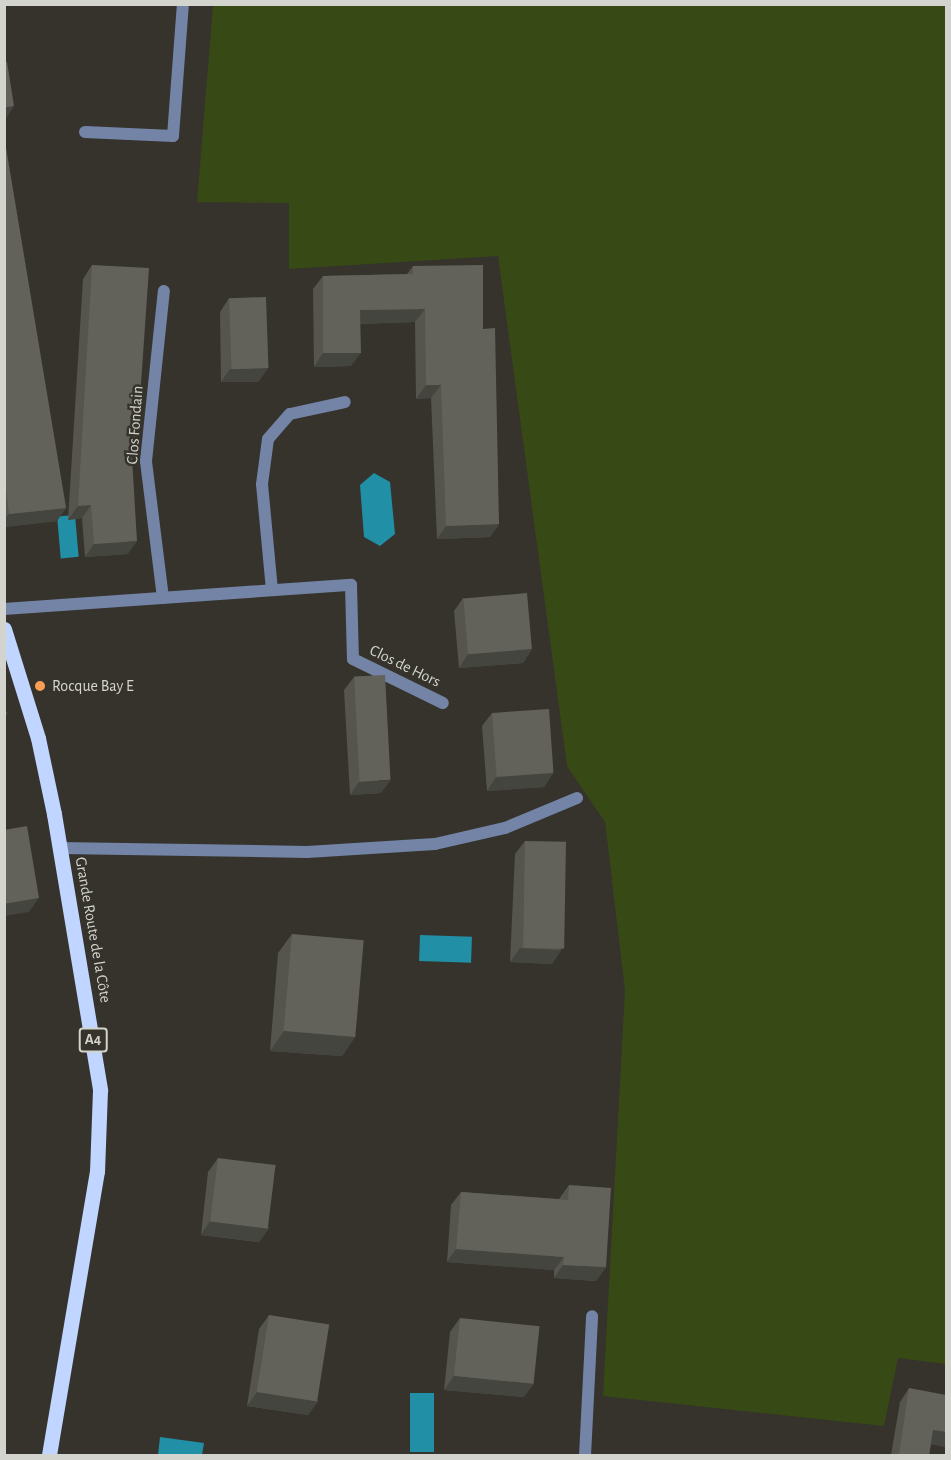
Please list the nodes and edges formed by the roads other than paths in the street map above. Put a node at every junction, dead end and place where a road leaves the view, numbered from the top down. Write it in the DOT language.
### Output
graph roads {
  1 [pos="183,4"];
  2 [pos="85,132"];
  3 [pos="164,291"];
  4 [pos="345,402"];
  5 [pos="272,590"];
  6 [pos="163,598"];
  7 [pos="4,609"];
  8 [pos="4,629"];
  9 [pos="443,703"];
  10 [pos="577,798"];
  11 [pos="60,848"];
  12 [pos="592,1316"];
  13 [pos="49,1455"];
  14 [pos="585,1455"];
  1 -- 2 [label="lane"];
  3 -- 6 [label="lane, Clos Fondain"];
  4 -- 5 [label="lane"];
  5 -- 6 [label="lane"];
  5 -- 9 [label="lane, Clos de Hors"];
  6 -- 7 [label="lane"];
  8 -- 11 [label="main road, Grande Route de la Côte / A4"];
  10 -- 11 [label="lane"];
  11 -- 13 [label="main road, Grande Route de la Côte / A4"];
  12 -- 14 [label="lane"];
}
